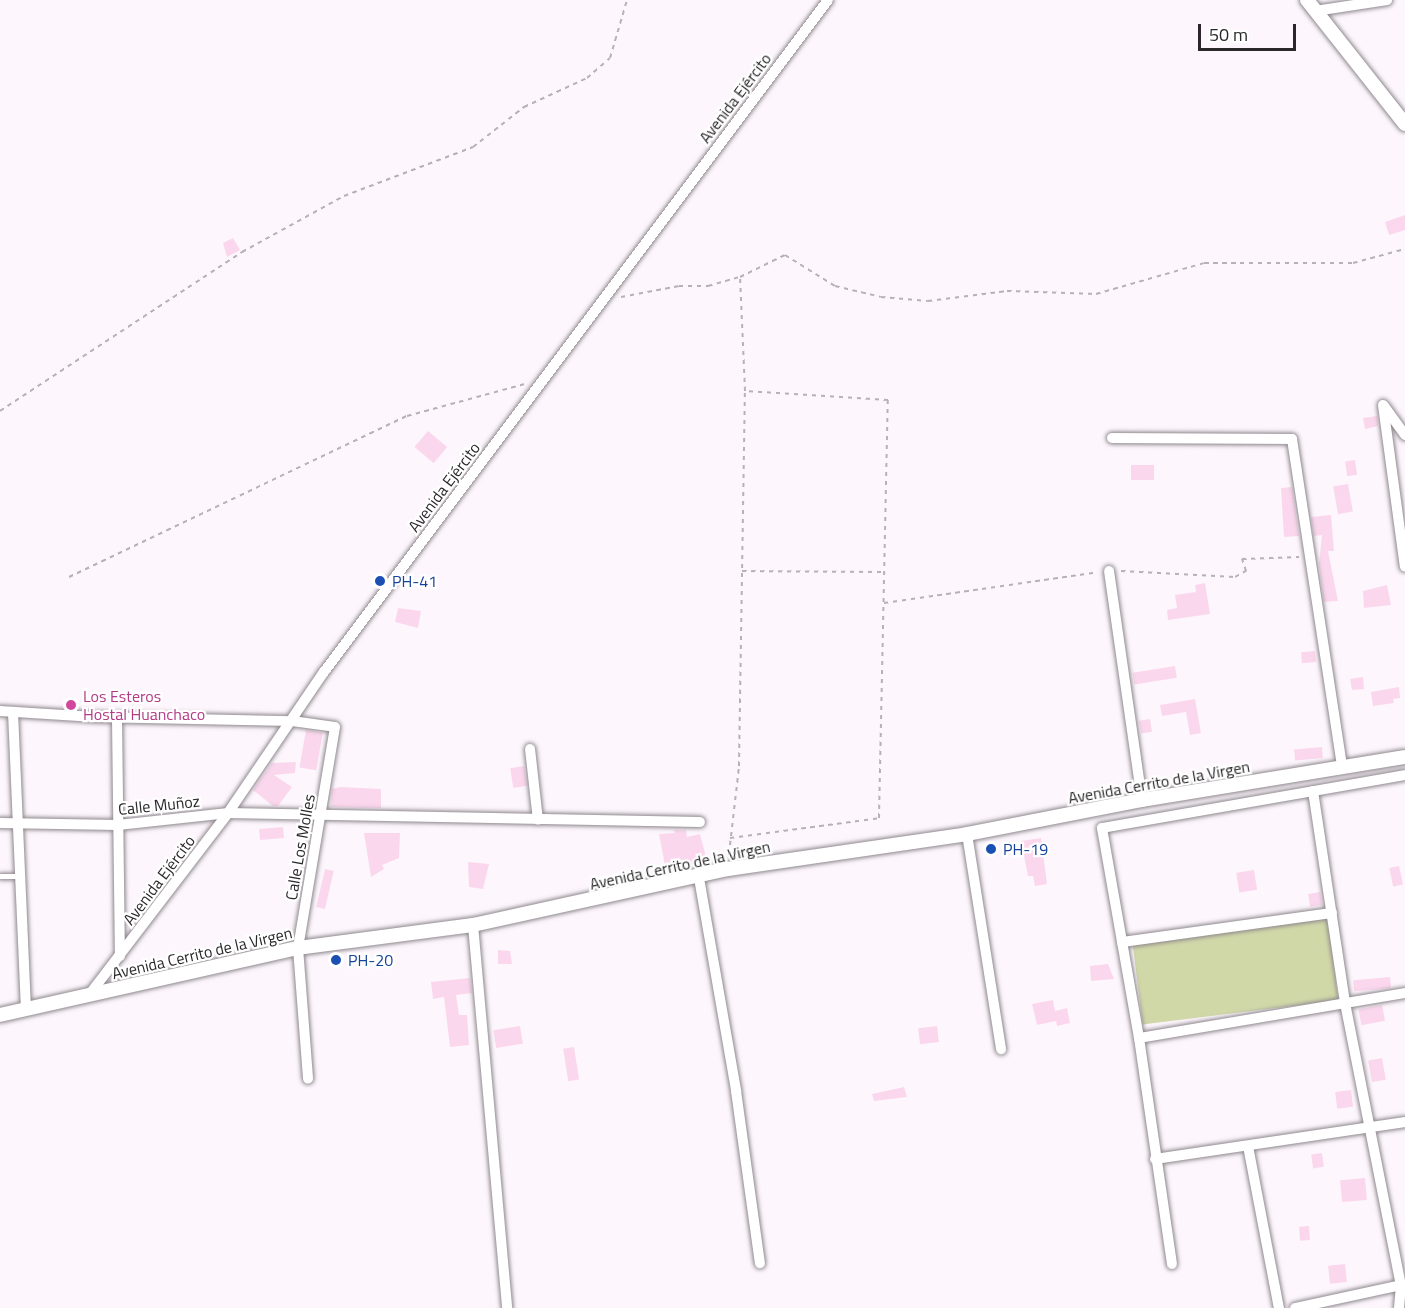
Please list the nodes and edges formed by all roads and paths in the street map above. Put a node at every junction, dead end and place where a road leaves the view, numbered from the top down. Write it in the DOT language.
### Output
graph roads {
  1 [pos="627,0"];
  2 [pos="828,0"];
  3 [pos="1387,0"];
  4 [pos="1311,5"];
  5 [pos="1405,124"];
  6 [pos="1405,249"];
  7 [pos="740,278"];
  8 [pos="601,302"];
  9 [pos="543,380"];
  10 [pos="745,391"];
  11 [pos="0,411"];
  12 [pos="1405,435"];
  13 [pos="1112,438"];
  14 [pos="1405,567"];
  15 [pos="742,571"];
  16 [pos="1108,571"];
  17 [pos="884,572"];
  18 [pos="69,577"];
  19 [pos="0,711"];
  20 [pos="13,712"];
  21 [pos="117,718"];
  22 [pos="292,721"];
  23 [pos="530,749"];
  24 [pos="1405,757"];
  25 [pos="1342,767"];
  26 [pos="1405,775"];
  27 [pos="1313,791"];
  28 [pos="1142,800"];
  29 [pos="228,813"];
  30 [pos="321,813"];
  31 [pos="538,820"];
  32 [pos="699,822"];
  33 [pos="0,823"];
  34 [pos="18,823"];
  35 [pos="118,825"];
  36 [pos="967,834"];
  37 [pos="730,838"];
  38 [pos="728,869"];
  39 [pos="0,876"];
  40 [pos="20,876"];
  41 [pos="699,878"];
  42 [pos="1332,913"];
  43 [pos="473,925"];
  44 [pos="1122,942"];
  45 [pos="298,948"];
  46 [pos="120,956"];
  47 [pos="1405,993"];
  48 [pos="89,995"];
  49 [pos="1345,1003"];
  50 [pos="26,1010"];
  51 [pos="0,1016"];
  52 [pos="1139,1038"];
  53 [pos="1001,1049"];
  54 [pos="308,1079"];
  55 [pos="1405,1122"];
  56 [pos="1372,1128"];
  57 [pos="1248,1146"];
  58 [pos="1155,1158"];
  59 [pos="759,1263"];
  60 [pos="1172,1264"];
  61 [pos="1401,1285"];
  62 [pos="507,1308"];
  63 [pos="1279,1308"];
  64 [pos="1294,1308"];
  65 [pos="1399,1308"];
  1 -- 11 [label="path"];
  2 -- 8 [label="street, Avenida Ejército"];
  3 -- 4 [label="street"];
  4 -- 5 [label="street"];
  6 -- 7 [label="path"];
  7 -- 8 [label="path"];
  7 -- 10 [label="path"];
  8 -- 9 [label="street, Avenida Ejército"];
  9 -- 18 [label="path"];
  9 -- 22 [label="street, Avenida Ejército"];
  10 -- 15 [label="path"];
  10 -- 17 [label="path"];
  12 -- 14 [label="street"];
  13 -- 25 [label="street"];
  15 -- 17 [label="path"];
  15 -- 37 [label="path"];
  16 -- 28 [label="street"];
  17 -- 37 [label="path"];
  19 -- 20 [label="street"];
  20 -- 21 [label="street"];
  20 -- 34 [label="street"];
  21 -- 22 [label="street"];
  21 -- 35 [label="street"];
  22 -- 29 [label="street, Avenida Ejército"];
  22 -- 30 [label="street, Calle Los Molles"];
  23 -- 31 [label="street"];
  24 -- 25 [label="street, Avenida Cerrito de la Virgen"];
  25 -- 28 [label="street, Avenida Cerrito de la Virgen"];
  26 -- 27 [label="street"];
  27 -- 42 [label="street"];
  27 -- 44 [label="street"];
  28 -- 36 [label="street, Avenida Cerrito de la Virgen"];
  29 -- 30 [label="street, Calle Muñoz"];
  29 -- 35 [label="street, Calle Muñoz"];
  29 -- 46 [label="street, Avenida Ejército"];
  30 -- 31 [label="street, Calle Muñoz"];
  30 -- 45 [label="street, Calle Los Molles"];
  31 -- 32 [label="street, Calle Muñoz"];
  33 -- 34 [label="street, Calle Muñoz"];
  34 -- 35 [label="street, Calle Muñoz"];
  34 -- 40 [label="street"];
  35 -- 46 [label="street"];
  36 -- 38 [label="street, Avenida Cerrito de la Virgen"];
  36 -- 53 [label="street"];
  37 -- 38 [label="path"];
  38 -- 41 [label="street, Avenida Cerrito de la Virgen"];
  39 -- 40 [label="lane"];
  40 -- 50 [label="street"];
  41 -- 43 [label="street, Avenida Cerrito de la Virgen"];
  41 -- 59 [label="street"];
  42 -- 44 [label="street"];
  42 -- 49 [label="street"];
  43 -- 45 [label="street, Avenida Cerrito de la Virgen"];
  43 -- 62 [label="street"];
  44 -- 52 [label="street"];
  45 -- 48 [label="street, Avenida Cerrito de la Virgen"];
  45 -- 54 [label="street, Calle Los Molles"];
  46 -- 48 [label="street, Avenida Ejército"];
  47 -- 49 [label="street"];
  48 -- 50 [label="street, Avenida Cerrito de la Virgen"];
  49 -- 52 [label="street"];
  49 -- 56 [label="street"];
  50 -- 51 [label="street, Avenida Cerrito de la Virgen"];
  52 -- 58 [label="street"];
  55 -- 56 [label="street"];
  56 -- 57 [label="street"];
  56 -- 61 [label="street"];
  57 -- 58 [label="street"];
  57 -- 63 [label="street"];
  58 -- 60 [label="street"];
  61 -- 64 [label="street"];
  61 -- 65 [label="street"];
}
